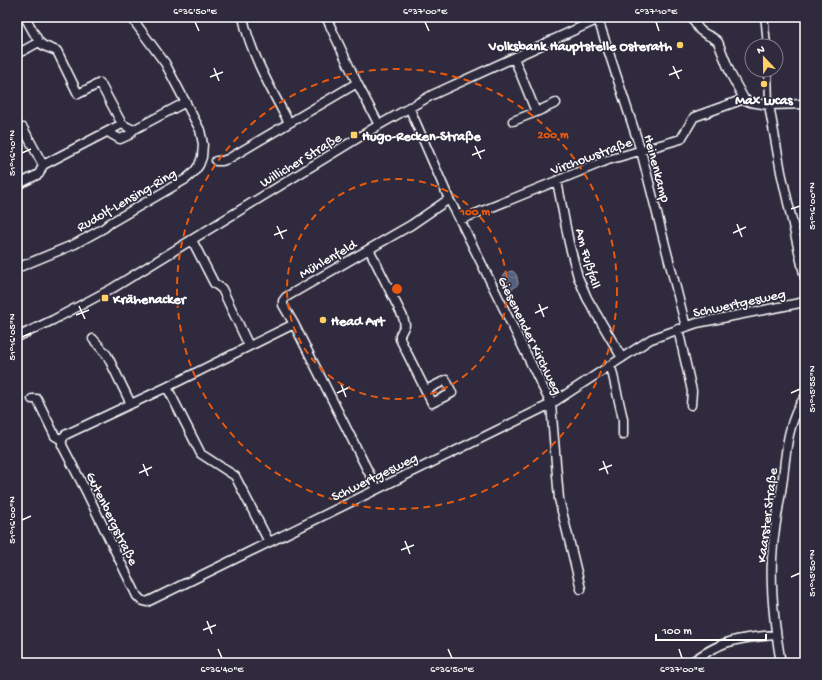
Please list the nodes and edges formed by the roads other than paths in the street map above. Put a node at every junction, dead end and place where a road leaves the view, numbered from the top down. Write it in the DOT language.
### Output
graph roads {
  1 [pos="25,17"];
  2 [pos="131,17"];
  3 [pos="243,17"];
  4 [pos="326,17"];
  5 [pos="692,17"];
  6 [pos="764,17"];
  7 [pos="601,18"];
  8 [pos="766,38"];
  9 [pos="39,42"];
  10 [pos="17,54"];
  11 [pos="514,58"];
  12 [pos="768,78"];
  13 [pos="358,83"];
  14 [pos="744,98"];
  15 [pos="186,102"];
  16 [pos="556,103"];
  17 [pos="805,104"];
  18 [pos="769,105"];
  19 [pos="410,107"];
  20 [pos="536,112"];
  21 [pos="513,120"];
  22 [pos="289,123"];
  23 [pos="122,124"];
  24 [pos="379,125"];
  25 [pos="133,130"];
  26 [pos="17,131"];
  27 [pos="109,131"];
  28 [pos="641,151"];
  29 [pos="216,161"];
  30 [pos="43,165"];
  31 [pos="557,181"];
  32 [pos="17,185"];
  33 [pos="449,199"];
  34 [pos="460,220"];
  35 [pos="192,240"];
  36 [pos="369,249"];
  37 [pos="17,268"];
  38 [pos="805,278"];
  39 [pos="805,302"];
  40 [pos="294,324"];
  41 [pos="682,328"];
  42 [pos="17,337"];
  43 [pos="93,339"];
  44 [pos="249,346"];
  45 [pos="622,358"];
  46 [pos="609,366"];
  47 [pos="167,387"];
  48 [pos="426,390"];
  49 [pos="805,397"];
  50 [pos="32,399"];
  51 [pos="131,404"];
  52 [pos="550,404"];
  53 [pos="691,405"];
  54 [pos="623,435"];
  55 [pos="62,440"];
  56 [pos="377,489"];
  57 [pos="269,542"];
  58 [pos="580,589"];
  59 [pos="147,602"];
  60 [pos="776,635"];
  61 [pos="690,663"];
  62 [pos="781,663"];
  1 -- 9 [label="street"];
  2 -- 15 [label="street, Rudolf-Lensing-Ring"];
  3 -- 22 [label="street"];
  4 -- 13 [label="street"];
  5 -- 14 [label="street"];
  6 -- 8 [label="street"];
  7 -- 11 [label="street, Willicher Straße"];
  7 -- 28 [label="street, Heinenkamp"];
  9 -- 10 [label="street"];
  9 -- 23 [label="street"];
  11 -- 19 [label="street, Willicher Straße"];
  11 -- 20 [label="street"];
  12 -- 18 [label="street"];
  13 -- 22 [label="street"];
  13 -- 24 [label="street"];
  14 -- 18 [label="street"];
  14 -- 28 [label="street, Virchowstraße"];
  15 -- 25 [label="street"];
  15 -- 37 [label="street, Rudolf-Lensing-Ring"];
  16 -- 20 [label="street"];
  17 -- 18 [label="street"];
  18 -- 38 [label="street"];
  19 -- 24 [label="street, Willicher Straße"];
  19 -- 33 [label="street, Giesenender Kirchweg"];
  20 -- 21 [label="street"];
  22 -- 29 [label="street"];
  23 -- 25 [label="street"];
  23 -- 27 [label="street"];
  24 -- 35 [label="street, Willicher Straße"];
  25 -- 27 [label="street"];
  26 -- 30 [label="street"];
  27 -- 30 [label="street"];
  28 -- 31 [label="street, Virchowstraße"];
  28 -- 41 [label="street, Heinenkamp"];
  30 -- 32 [label="street"];
  31 -- 34 [label="street, Virchowstraße"];
  31 -- 45 [label="street, Am Fußfall"];
  33 -- 34 [label="street, Giesenender Kirchweg"];
  33 -- 36 [label="street, Mühlenfeld"];
  34 -- 52 [label="street, Giesenender Kirchweg"];
  35 -- 42 [label="street, Willicher Straße"];
  35 -- 44 [label="street"];
  36 -- 40 [label="street, Mühlenfeld"];
  36 -- 48 [label="street"];
  39 -- 41 [label="street, Schwertgesweg"];
  40 -- 44 [label="street"];
  40 -- 56 [label="street"];
  41 -- 45 [label="street, Schwertgesweg"];
  41 -- 53 [label="street, Schwertgesweg"];
  43 -- 51 [label="street"];
  44 -- 47 [label="street"];
  45 -- 46 [label="street, Schwertgesweg"];
  46 -- 52 [label="street, Schwertgesweg"];
  46 -- 54 [label="street"];
  47 -- 51 [label="street"];
  47 -- 57 [label="street"];
  49 -- 60 [label="street, Kaarster Straße"];
  50 -- 55 [label="street"];
  51 -- 55 [label="street"];
  52 -- 56 [label="street, Schwertgesweg"];
  52 -- 58 [label="street, Giesenender Kirchweg"];
  55 -- 59 [label="street, Gutenbergstraße"];
  56 -- 57 [label="street, Schwertgesweg"];
  57 -- 59 [label="street, Schwertgesweg"];
  60 -- 61 [label="street"];
  60 -- 62 [label="street, Kaarster Straße"];
}
